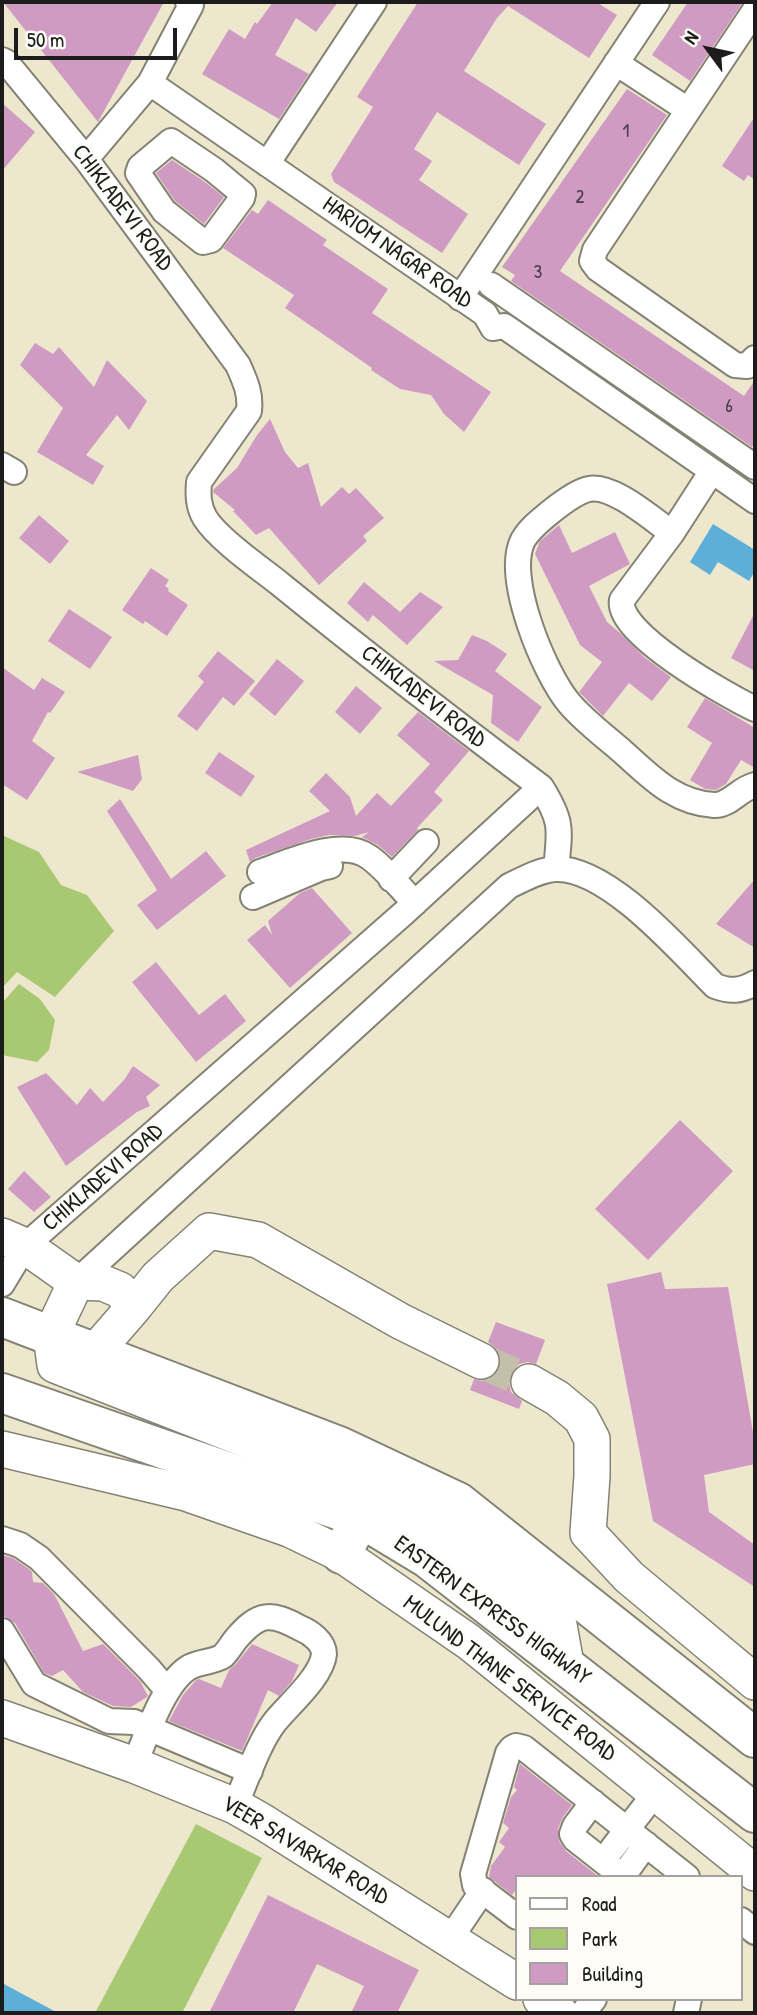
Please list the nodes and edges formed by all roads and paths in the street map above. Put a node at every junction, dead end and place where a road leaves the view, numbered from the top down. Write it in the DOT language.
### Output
graph roads {
  1 [pos="188,2"];
  2 [pos="374,2"];
  3 [pos="657,2"];
  4 [pos="755,10"];
  5 [pos="3,56"];
  6 [pos="616,63"];
  7 [pos="150,83"];
  8 [pos="688,110"];
  9 [pos="234,141"];
  10 [pos="86,159"];
  11 [pos="267,164"];
  12 [pos="214,170"];
  13 [pos="491,285"];
  14 [pos="460,298"];
  15 [pos="522,307"];
  16 [pos="499,323"];
  17 [pos="755,358"];
  18 [pos="608,366"];
  19 [pos="594,388"];
  20 [pos="672,409"];
  21 [pos="656,432"];
  22 [pos="716,439"];
  23 [pos="706,467"];
  24 [pos="755,467"];
  25 [pos="752,492"];
  26 [pos="672,533"];
  27 [pos="755,709"];
  28 [pos="755,785"];
  29 [pos="541,787"];
  30 [pos="426,842"];
  31 [pos="556,869"];
  32 [pos="260,872"];
  33 [pos="391,879"];
  34 [pos="253,897"];
  35 [pos="410,907"];
  36 [pos="755,983"];
  37 [pos="13,1241"];
  38 [pos="76,1282"];
  39 [pos="2,1284"];
  40 [pos="134,1307"];
  41 [pos="2,1317"];
  42 [pos="51,1335"];
  43 [pos="94,1352"];
  44 [pos="481,1361"];
  45 [pos="529,1382"];
  46 [pos="2,1393"];
  47 [pos="2,1449"];
  48 [pos="361,1518"];
  49 [pos="2,1539"];
  50 [pos="341,1554"];
  51 [pos="2,1631"];
  52 [pos="566,1664"];
  53 [pos="755,1682"];
  54 [pos="167,1690"];
  55 [pos="2,1718"];
  56 [pos="151,1728"];
  57 [pos="755,1738"];
  58 [pos="134,1765"];
  59 [pos="250,1771"];
  60 [pos="656,1792"];
  61 [pos="593,1802"];
  62 [pos="235,1806"];
  63 [pos="755,1813"];
  64 [pos="636,1837"];
  65 [pos="612,1849"];
  66 [pos="755,1873"];
  67 [pos="684,1875"];
  68 [pos="483,1890"];
  69 [pos="516,1916"];
  70 [pos="450,1939"];
  71 [pos="516,1981"];
  72 [pos="544,2001"];
  73 [pos="560,2013"];
  1 -- 7 [label="street"];
  2 -- 11 [label="street"];
  3 -- 6 [label="street"];
  4 -- 8 [label="street"];
  5 -- 10 [label="street, CHIKLADEVI ROAD"];
  6 -- 8 [label="street"];
  6 -- 14 [label="street"];
  7 -- 9 [label="street, HARIOM NAGAR ROAD"];
  7 -- 10 [label="street"];
  8 -- 17 [label="street"];
  9 -- 11 [label="street, HARIOM NAGAR ROAD"];
  9 -- 12 [label="street"];
  10 -- 29 [label="street, CHIKLADEVI ROAD"];
  11 -- 14 [label="street, HARIOM NAGAR ROAD"];
  13 -- 15 [label="street"];
  14 -- 16 [label="street, HARIOM NAGAR ROAD"];
  15 -- 16 [label="street"];
  15 -- 18 [label="street"];
  16 -- 19 [label="street, HARIOM NAGAR ROAD"];
  18 -- 19 [label="street"];
  18 -- 20 [label="street"];
  19 -- 21 [label="street, HARIOM NAGAR ROAD"];
  20 -- 21 [label="street"];
  20 -- 22 [label="street"];
  21 -- 23 [label="street, HARIOM NAGAR ROAD"];
  22 -- 23 [label="street"];
  22 -- 24 [label="street"];
  23 -- 25 [label="street, HARIOM NAGAR ROAD"];
  23 -- 26 [label="street"];
  26 -- 27 [label="street"];
  26 -- 28 [label="street"];
  29 -- 31 [label="street"];
  29 -- 35 [label="street, CHIKLADEVI ROAD"];
  30 -- 33 [label="street"];
  31 -- 36 [label="street"];
  31 -- 38 [label="street"];
  32 -- 33 [label="street"];
  33 -- 35 [label="street"];
  34 -- 35 [label="street"];
  35 -- 37 [label="street, CHIKLADEVI ROAD"];
  37 -- 38 [label="street"];
  37 -- 39 [label="street, CHIKLADEVI ROAD"];
  38 -- 40 [label="street"];
  38 -- 42 [label="street"];
  40 -- 43 [label="street"];
  40 -- 44 [label="street"];
  41 -- 42 [label="highway"];
  42 -- 43 [label="highway"];
  42 -- 52 [label="street"];
  43 -- 57 [label="highway"];
  45 -- 53 [label="street"];
  46 -- 48 [label="highway, EASTERN EXPRESS HIGHWAY"];
  47 -- 50 [label="street, MULUND THANE SERVICE ROAD"];
  48 -- 50 [label="highway"];
  48 -- 52 [label="highway, EASTERN EXPRESS HIGHWAY"];
  49 -- 54 [label="street"];
  50 -- 60 [label="street, MULUND THANE SERVICE ROAD"];
  51 -- 56 [label="street"];
  52 -- 63 [label="highway, EASTERN EXPRESS HIGHWAY"];
  54 -- 56 [label="street"];
  54 -- 59 [label="street"];
  55 -- 58 [label="street, VEER SAVARKAR ROAD"];
  56 -- 58 [label="street"];
  56 -- 59 [label="street"];
  58 -- 62 [label="street, VEER SAVARKAR ROAD"];
  59 -- 62 [label="street"];
  60 -- 64 [label="street"];
  60 -- 66 [label="street, MULUND THANE SERVICE ROAD"];
  61 -- 64 [label="street"];
  61 -- 64 [label="street"];
  61 -- 68 [label="street"];
  62 -- 70 [label="street, VEER SAVARKAR ROAD"];
  64 -- 65 [label="street"];
  64 -- 67 [label="street"];
  68 -- 69 [label="street"];
  68 -- 70 [label="street"];
  70 -- 71 [label="street, VEER SAVARKAR ROAD"];
  72 -- 73 [label="street"];
}
